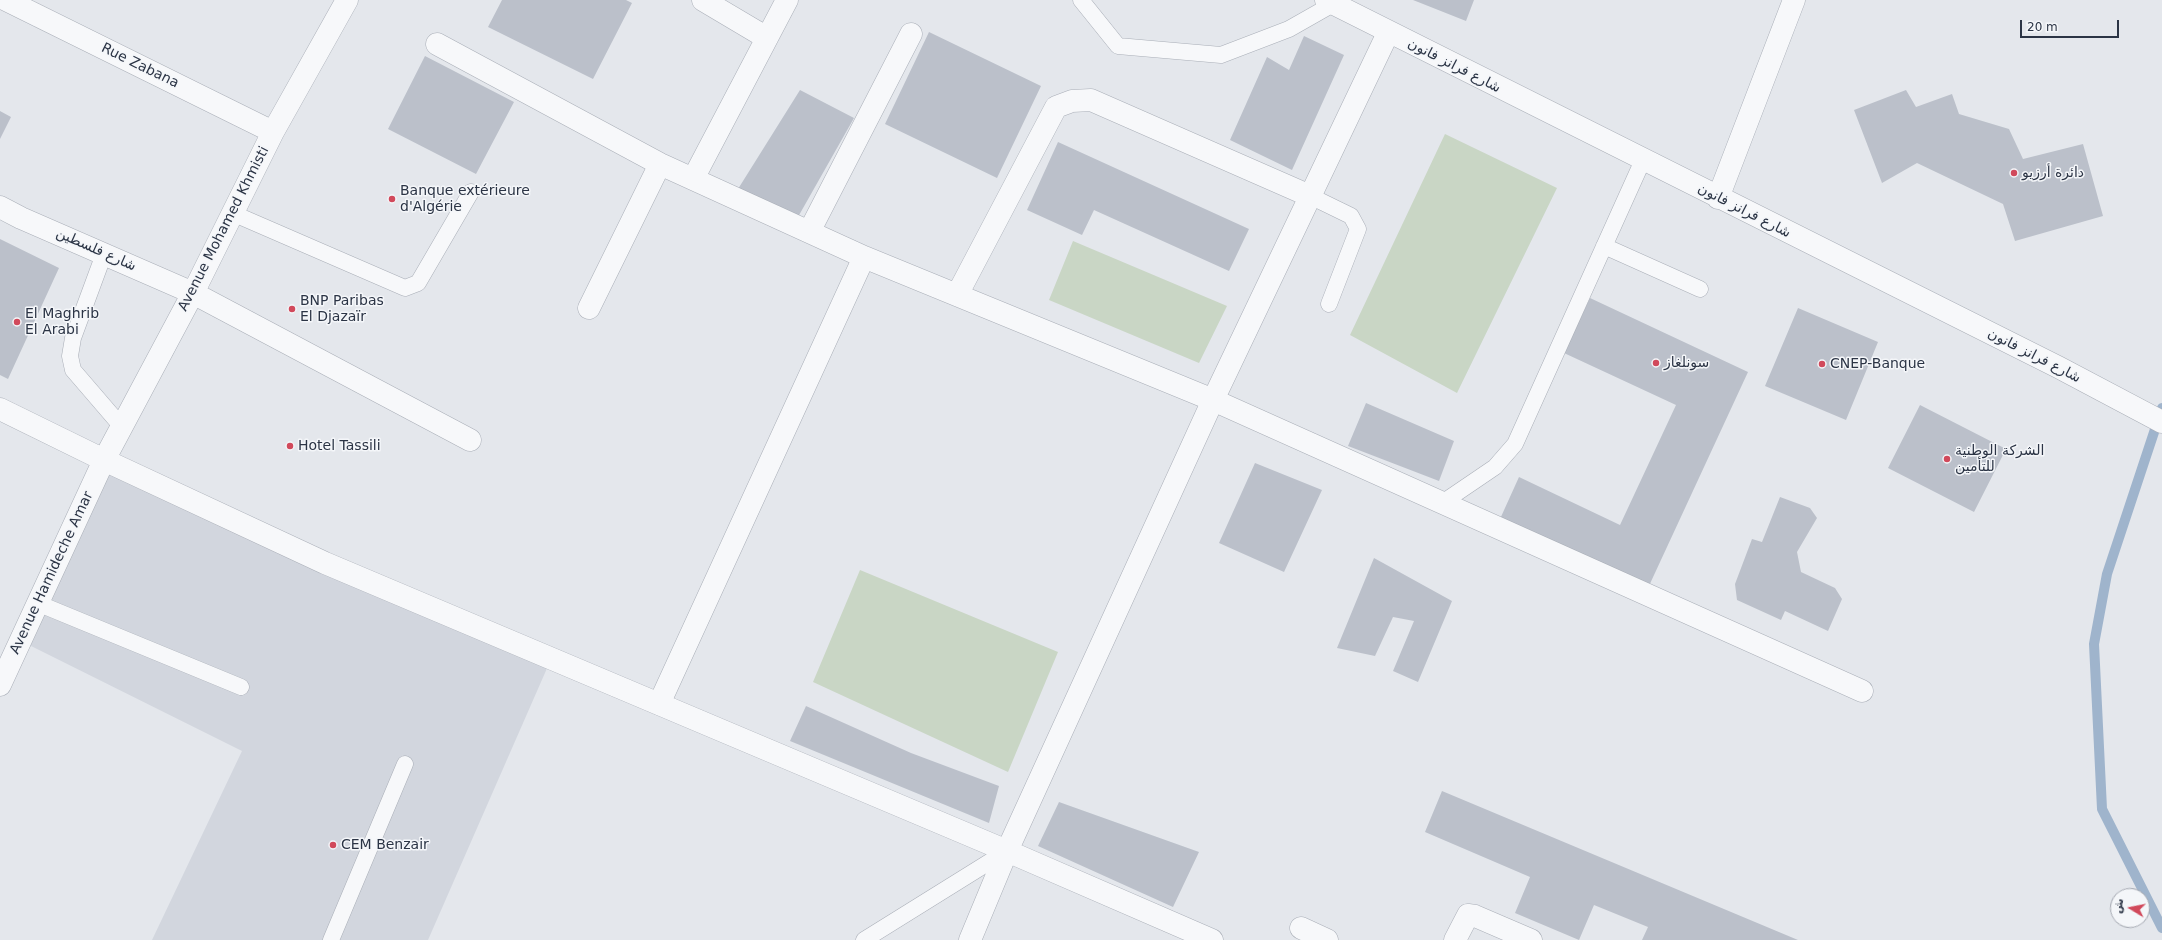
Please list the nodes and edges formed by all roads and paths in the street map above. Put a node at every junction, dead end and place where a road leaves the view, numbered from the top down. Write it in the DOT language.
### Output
graph roads {
  1 [pos="6,0"];
  2 [pos="346,0"];
  3 [pos="703,0"];
  4 [pos="787,0"];
  5 [pos="1081,0"];
  6 [pos="1794,0"];
  7 [pos="1329,2"];
  8 [pos="1388,33"];
  9 [pos="911,34"];
  10 [pos="767,38"];
  11 [pos="437,44"];
  12 [pos="273,132"];
  13 [pos="1643,160"];
  14 [pos="660,164"];
  15 [pos="693,179"];
  16 [pos="471,192"];
  17 [pos="1310,196"];
  18 [pos="1718,198"];
  19 [pos="0,206"];
  20 [pos="232,213"];
  21 [pos="809,232"];
  22 [pos="1604,246"];
  23 [pos="104,254"];
  24 [pos="864,257"];
  25 [pos="1700,289"];
  26 [pos="193,292"];
  27 [pos="957,296"];
  28 [pos="1329,304"];
  29 [pos="589,308"];
  30 [pos="1213,400"];
  31 [pos="0,409"];
  32 [pos="2162,422"];
  33 [pos="122,427"];
  34 [pos="470,440"];
  35 [pos="104,460"];
  36 [pos="1442,503"];
  37 [pos="37,603"];
  38 [pos="0,685"];
  39 [pos="241,687"];
  40 [pos="1862,692"];
  41 [pos="659,704"];
  42 [pos="406,764"];
  43 [pos="1007,851"];
  44 [pos="1301,928"];
  45 [pos="331,940"];
  46 [pos="864,940"];
  47 [pos="970,940"];
  48 [pos="1212,940"];
  49 [pos="1327,940"];
  50 [pos="1455,940"];
  51 [pos="1531,940"];
  1 -- 12 [label="street, Rue Zabana"];
  2 -- 12 [label="street, Avenue Mohamed Khmisti"];
  3 -- 10 [label="street"];
  4 -- 10 [label="street"];
  5 -- 7 [label="lane"];
  6 -- 18 [label="street"];
  7 -- 8 [label="street, شارع فرانز فانون"];
  8 -- 13 [label="street, شارع فرانز فانون"];
  8 -- 17 [label="street"];
  9 -- 21 [label="street"];
  10 -- 15 [label="street"];
  11 -- 14 [label="street"];
  12 -- 20 [label="street, Avenue Mohamed Khmisti"];
  13 -- 18 [label="street, شارع فرانز فانون"];
  13 -- 22 [label="lane"];
  14 -- 15 [label="street"];
  14 -- 29 [label="street"];
  15 -- 21 [label="street"];
  16 -- 20 [label="lane"];
  17 -- 27 [label="street"];
  17 -- 28 [label="lane"];
  17 -- 30 [label="street"];
  18 -- 32 [label="street, شارع فرانز فانون"];
  19 -- 23 [label="street, شارع فلسطين"];
  20 -- 26 [label="street, Avenue Mohamed Khmisti"];
  21 -- 24 [label="street"];
  22 -- 25 [label="lane"];
  22 -- 36 [label="lane"];
  23 -- 26 [label="street, شارع فلسطين"];
  23 -- 33 [label="lane"];
  24 -- 27 [label="street"];
  24 -- 41 [label="street"];
  26 -- 33 [label="street, Avenue Mohamed Khmisti"];
  26 -- 34 [label="street, شارع فلسطين"];
  27 -- 30 [label="street"];
  30 -- 36 [label="street"];
  30 -- 43 [label="street"];
  31 -- 35 [label="street"];
  33 -- 35 [label="street, Avenue Mohamed Khmisti"];
  35 -- 37 [label="street, Avenue Hamideche Amar"];
  35 -- 41 [label="street"];
  36 -- 40 [label="street"];
  37 -- 38 [label="street, Avenue Hamideche Amar"];
  37 -- 39 [label="lane"];
  41 -- 43 [label="street"];
  42 -- 45 [label="lane"];
  43 -- 46 [label="lane"];
  43 -- 47 [label="street"];
  43 -- 48 [label="street"];
  44 -- 49 [label="street"];
  50 -- 51 [label="street"];
}
